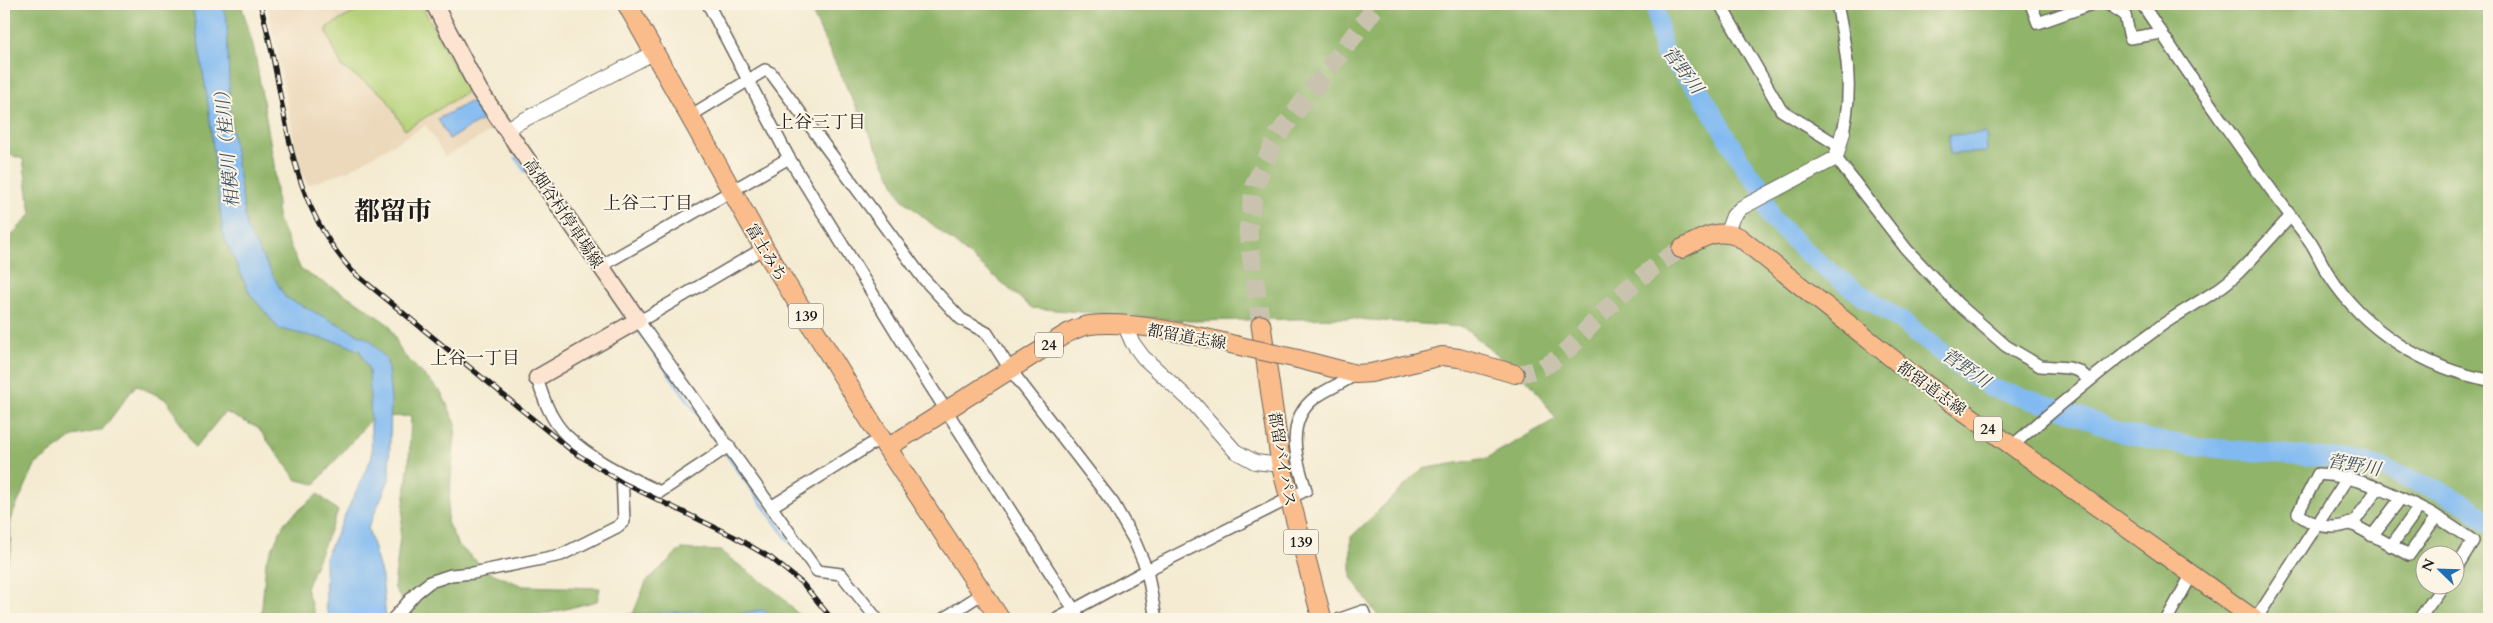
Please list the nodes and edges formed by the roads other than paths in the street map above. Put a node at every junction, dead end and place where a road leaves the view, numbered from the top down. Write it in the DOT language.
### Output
graph roads {
  1 [pos="434,4"];
  2 [pos="627,4"];
  3 [pos="708,4"];
  4 [pos="1720,4"];
  5 [pos="1837,4"];
  6 [pos="2031,4"];
  7 [pos="2092,4"];
  8 [pos="2108,4"];
  9 [pos="2142,4"];
  10 [pos="2162,33"];
  11 [pos="653,53"];
  12 [pos="748,81"];
  13 [pos="690,116"];
  14 [pos="508,128"];
  15 [pos="1843,132"];
  16 [pos="1837,152"];
  17 [pos="789,158"];
  18 [pos="730,191"];
  19 [pos="2290,217"];
  20 [pos="1727,232"];
  21 [pos="764,248"];
  22 [pos="1681,249"];
  23 [pos="601,266"];
  24 [pos="638,320"];
  25 [pos="1261,325"];
  26 [pos="1125,326"];
  27 [pos="1010,369"];
  28 [pos="1356,374"];
  29 [pos="1515,374"];
  30 [pos="537,378"];
  31 [pos="2089,380"];
  32 [pos="2489,380"];
  33 [pos="946,409"];
  34 [pos="884,443"];
  35 [pos="729,446"];
  36 [pos="2012,446"];
  37 [pos="1281,465"];
  38 [pos="622,474"];
  39 [pos="2348,477"];
  40 [pos="2379,487"];
  41 [pos="2402,498"];
  42 [pos="1289,500"];
  43 [pos="771,507"];
  44 [pos="2419,507"];
  45 [pos="2436,517"];
  46 [pos="2317,523"];
  47 [pos="2352,525"];
  48 [pos="2372,536"];
  49 [pos="2391,546"];
  50 [pos="2466,551"];
  51 [pos="1147,570"];
  52 [pos="2192,574"];
  53 [pos="983,593"];
  54 [pos="2436,596"];
  55 [pos="1077,614"];
  56 [pos="393,619"];
  57 [pos="878,619"];
  58 [pos="943,619"];
  59 [pos="1000,619"];
  60 [pos="1057,619"];
  61 [pos="1156,619"];
  62 [pos="1322,619"];
  63 [pos="1340,619"];
  64 [pos="1366,619"];
  65 [pos="2167,619"];
  66 [pos="2255,619"];
  67 [pos="2419,619"];
  1 -- 14 [label="main road, 高畑谷村停車場線"];
  2 -- 11 [label="highway, 富士みち / 139"];
  3 -- 12 [label="street"];
  4 -- 16 [label="street"];
  5 -- 15 [label="street"];
  6 -- 7 [label="street"];
  8 -- 10 [label="street"];
  9 -- 10 [label="street"];
  10 -- 19 [label="street"];
  11 -- 13 [label="highway, 富士みち / 139"];
  11 -- 14 [label="street"];
  12 -- 13 [label="street"];
  12 -- 17 [label="street"];
  12 -- 27 [label="street"];
  13 -- 18 [label="highway, 富士みち / 139"];
  14 -- 23 [label="main road, 高畑谷村停車場線"];
  15 -- 16 [label="street"];
  16 -- 20 [label="street"];
  16 -- 31 [label="street"];
  17 -- 18 [label="street"];
  17 -- 33 [label="street"];
  18 -- 21 [label="highway, 富士みち / 139"];
  18 -- 23 [label="street"];
  19 -- 31 [label="street"];
  19 -- 32 [label="street"];
  20 -- 22 [label="main road"];
  20 -- 36 [label="main road, 都留道志線 / 24"];
  21 -- 24 [label="street"];
  21 -- 34 [label="highway, 富士みち / 139"];
  23 -- 24 [label="main road, 高畑谷村停車場線"];
  24 -- 30 [label="main road"];
  24 -- 35 [label="street"];
  25 -- 37 [label="highway, 都留バイパス / 139"];
  26 -- 27 [label="main road, 都留道志線 / 24"];
  26 -- 28 [label="main road, 都留道志線 / 24, bridge"];
  26 -- 37 [label="street"];
  27 -- 33 [label="main road, 都留道志線 / 24"];
  27 -- 51 [label="street"];
  28 -- 29 [label="main road, 都留道志線 / 24"];
  28 -- 42 [label="street"];
  30 -- 38 [label="street"];
  31 -- 36 [label="street"];
  33 -- 34 [label="main road, 都留道志線 / 24"];
  33 -- 55 [label="street"];
  34 -- 43 [label="street"];
  34 -- 53 [label="highway, 富士みち / 139"];
  35 -- 38 [label="street"];
  35 -- 43 [label="street"];
  36 -- 52 [label="main road, 都留道志線 / 24"];
  37 -- 42 [label="highway, 都留バイパス / 139"];
  38 -- 56 [label="street"];
  39 -- 40 [label="street"];
  39 -- 46 [label="street"];
  39 -- 46 [label="street"];
  40 -- 41 [label="street"];
  40 -- 47 [label="street"];
  41 -- 44 [label="street"];
  41 -- 48 [label="street"];
  42 -- 51 [label="street"];
  42 -- 62 [label="highway, 都留バイパス / 139"];
  43 -- 57 [label="street"];
  44 -- 45 [label="street"];
  44 -- 49 [label="street"];
  45 -- 49 [label="street"];
  45 -- 50 [label="street"];
  46 -- 47 [label="street"];
  46 -- 66 [label="street"];
  47 -- 48 [label="street"];
  48 -- 49 [label="street"];
  51 -- 55 [label="street"];
  51 -- 61 [label="street"];
  52 -- 65 [label="street"];
  52 -- 66 [label="main road, 都留道志線 / 24"];
  53 -- 58 [label="street"];
  53 -- 59 [label="highway, 富士みち / 139"];
  54 -- 67 [label="street"];
  55 -- 60 [label="street"];
  63 -- 64 [label="street"];
}
